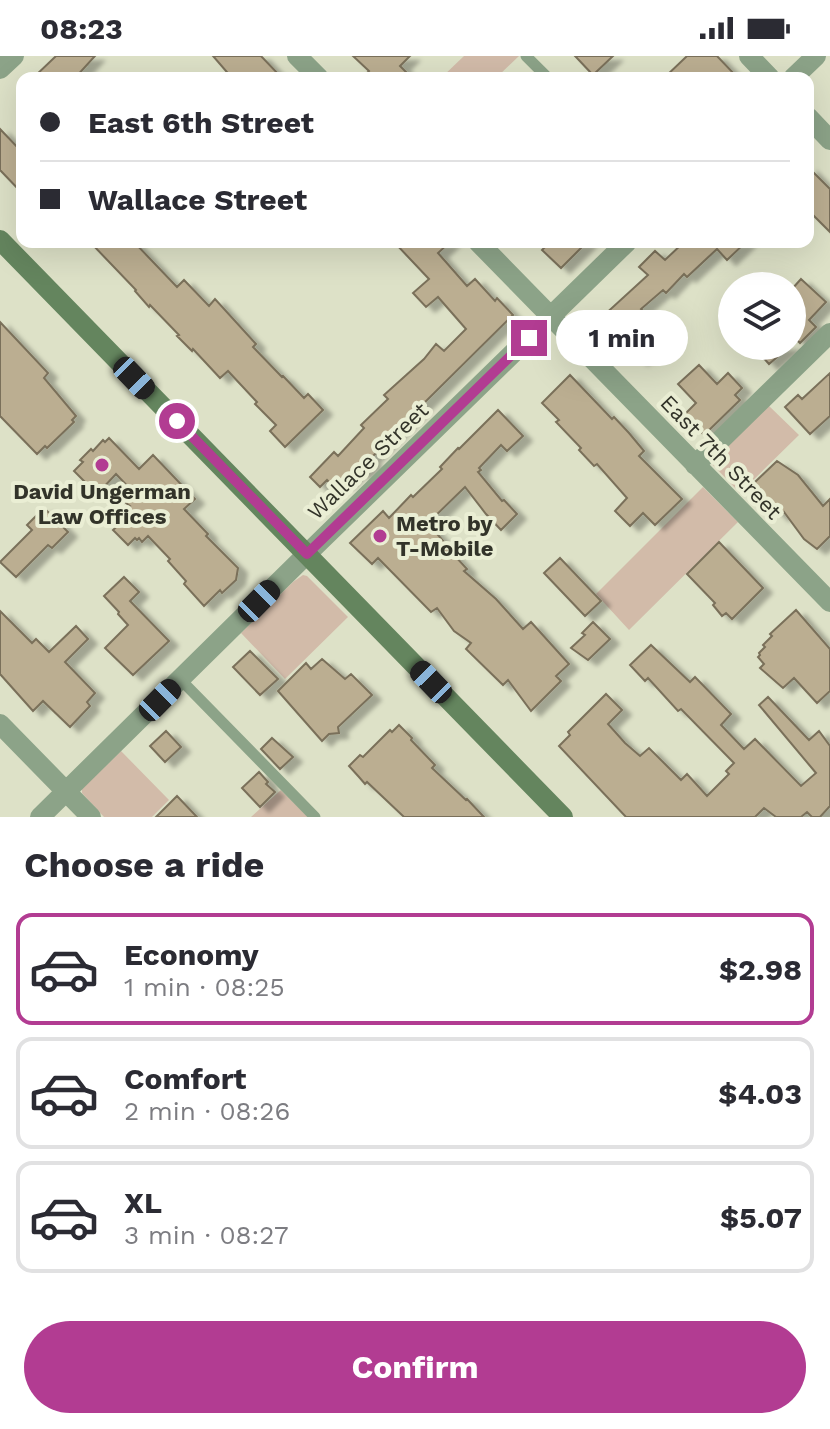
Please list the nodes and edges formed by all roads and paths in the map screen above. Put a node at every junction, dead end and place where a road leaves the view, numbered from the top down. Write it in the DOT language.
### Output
graph roads {
  1 [pos="14,56"];
  2 [pos="297,56"];
  3 [pos="526,56"];
  4 [pos="749,56"];
  5 [pos="816,56"];
  6 [pos="0,69"];
  7 [pos="313,72"];
  8 [pos="542,72"];
  9 [pos="764,72"];
  10 [pos="799,72"];
  11 [pos="814,123"];
  12 [pos="830,140"];
  13 [pos="0,240"];
  14 [pos="484,248"];
  15 [pos="621,248"];
  16 [pos="551,317"];
  17 [pos="830,333"];
  18 [pos="695,465"];
  19 [pos="307,554"];
  20 [pos="827,593"];
  21 [pos="180,679"];
  22 [pos="0,724"];
  23 [pos="66,792"];
  24 [pos="40,817"];
  25 [pos="91,817"];
  26 [pos="315,817"];
  27 [pos="563,817"];
  1 -- 6 [label="street"];
  2 -- 7 [label="street"];
  3 -- 8 [label="lane"];
  4 -- 9 [label="street"];
  5 -- 10 [label="street"];
  11 -- 12 [label="street"];
  13 -- 19 [label="main road"];
  14 -- 16 [label="street, East 7th Street"];
  15 -- 16 [label="street, Wallace Street"];
  16 -- 18 [label="street, East 7th Street"];
  16 -- 19 [label="street, Wallace Street"];
  17 -- 18 [label="street"];
  18 -- 20 [label="street, East 7th Street"];
  19 -- 21 [label="street, Wallace Street"];
  19 -- 27 [label="main road"];
  21 -- 23 [label="street, Wallace Street"];
  21 -- 26 [label="lane"];
  22 -- 23 [label="street"];
  23 -- 24 [label="street, Wallace Street"];
  23 -- 25 [label="street"];
}
